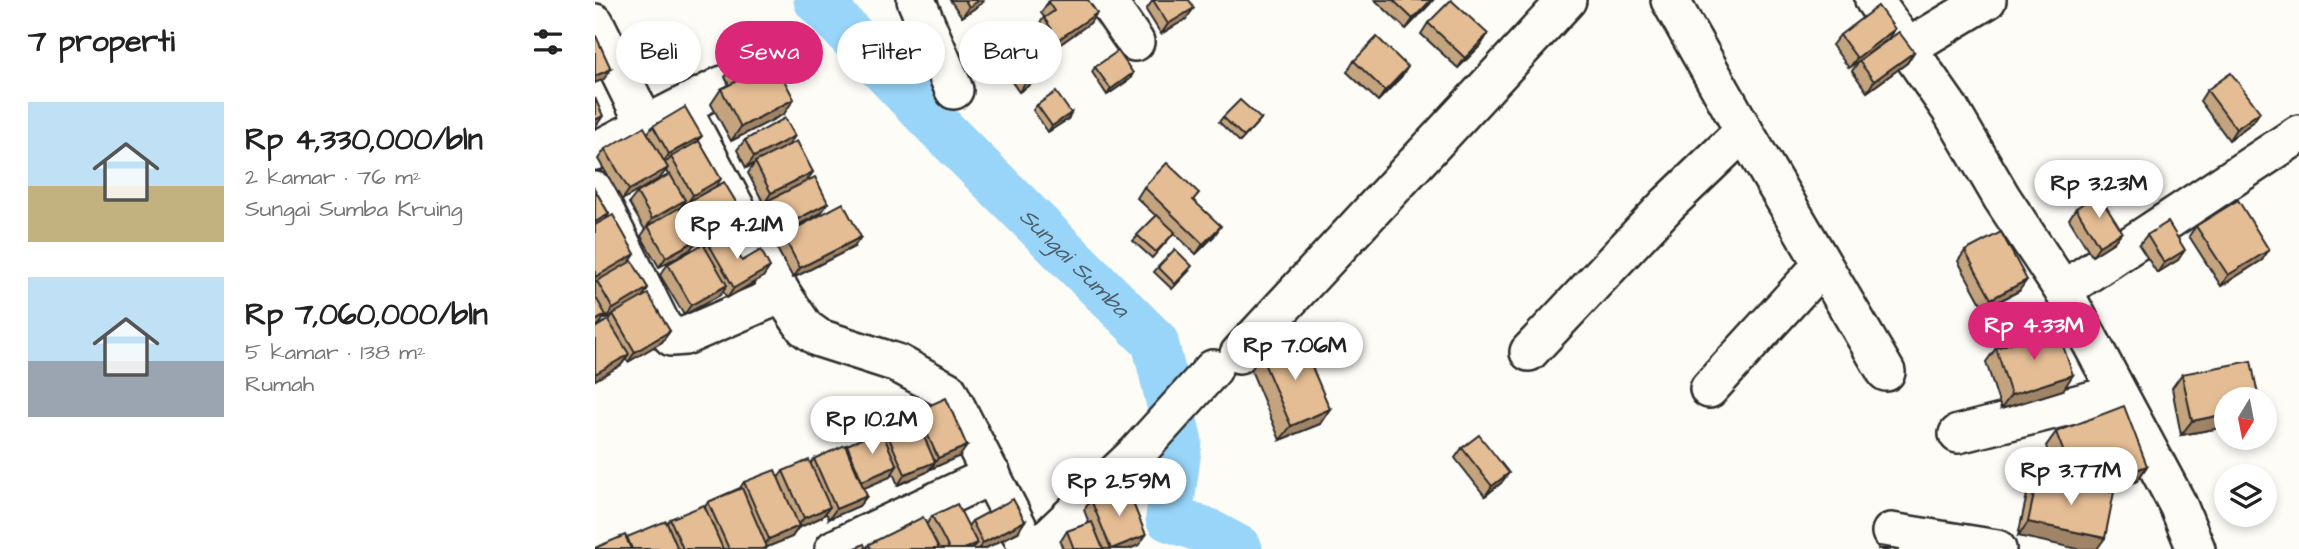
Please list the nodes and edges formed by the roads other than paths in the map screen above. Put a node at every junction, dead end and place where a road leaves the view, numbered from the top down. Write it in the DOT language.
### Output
graph roads {
  1 [pos="916,0"];
  2 [pos="1105,0"];
  3 [pos="1567,0"];
  4 [pos="1670,0"];
  5 [pos="1874,0"];
  6 [pos="1987,0"];
  7 [pos="595,23"];
  8 [pos="1135,42"];
  9 [pos="1907,48"];
  10 [pos="723,85"];
  11 [pos="954,90"];
  12 [pos="681,108"];
  13 [pos="646,126"];
  14 [pos="1744,131"];
  15 [pos="2299,134"];
  16 [pos="595,151"];
  17 [pos="595,191"];
  18 [pos="1822,265"];
  19 [pos="2063,290"];
  20 [pos="782,294"];
  21 [pos="1529,352"];
  22 [pos="1886,372"];
  23 [pos="1709,389"];
  24 [pos="2117,394"];
  25 [pos="1958,434"];
  26 [pos="992,475"];
  27 [pos="1891,532"];
  28 [pos="834,549"];
  29 [pos="1029,549"];
  30 [pos="1036,549"];
  31 [pos="1997,549"];
  32 [pos="2196,549"];
  1 -- 11 [label="street"];
  2 -- 8 [label="street"];
  3 -- 30 [label="street"];
  4 -- 14 [label="street"];
  5 -- 9 [label="street"];
  6 -- 9 [label="street"];
  7 -- 13 [label="street"];
  9 -- 19 [label="street"];
  10 -- 12 [label="street"];
  12 -- 13 [label="street"];
  12 -- 20 [label="street"];
  13 -- 16 [label="street"];
  14 -- 18 [label="street"];
  14 -- 21 [label="street"];
  15 -- 19 [label="street"];
  17 -- 20 [label="street"];
  18 -- 22 [label="street"];
  18 -- 23 [label="street"];
  19 -- 24 [label="street"];
  20 -- 26 [label="street"];
  24 -- 25 [label="street"];
  24 -- 32 [label="street"];
  26 -- 28 [label="street"];
  26 -- 29 [label="street"];
  27 -- 31 [label="street"];
}
